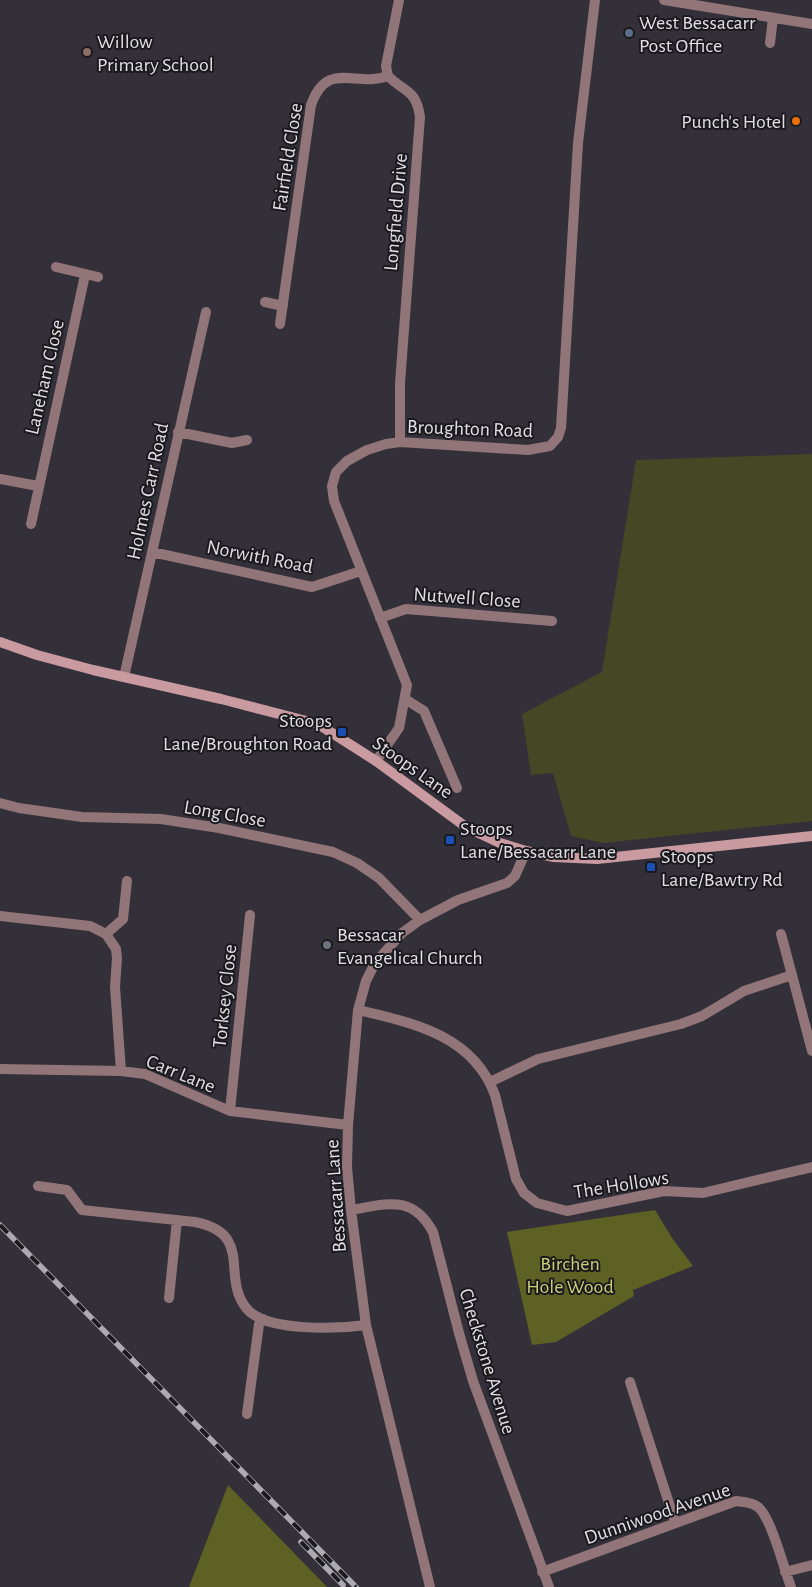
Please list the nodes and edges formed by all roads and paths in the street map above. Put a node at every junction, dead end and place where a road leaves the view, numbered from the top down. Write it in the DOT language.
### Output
graph roads {
  1 [pos="399,0"];
  2 [pos="595,0"];
  3 [pos="664,0"];
  4 [pos="727,0"];
  5 [pos="725,11"];
  6 [pos="773,18"];
  7 [pos="812,24"];
  8 [pos="770,43"];
  9 [pos="388,76"];
  10 [pos="56,267"];
  11 [pos="85,275"];
  12 [pos="98,278"];
  13 [pos="265,302"];
  14 [pos="282,306"];
  15 [pos="206,312"];
  16 [pos="280,324"];
  17 [pos="178,432"];
  18 [pos="247,440"];
  19 [pos="400,442"];
  20 [pos="0,479"];
  21 [pos="38,486"];
  22 [pos="31,524"];
  23 [pos="152,552"];
  24 [pos="361,571"];
  25 [pos="380,618"];
  26 [pos="552,620"];
  27 [pos="0,642"];
  28 [pos="124,677"];
  29 [pos="405,699"];
  30 [pos="376,761"];
  31 [pos="457,788"];
  32 [pos="0,803"];
  33 [pos="812,836"];
  34 [pos="526,851"];
  35 [pos="127,881"];
  36 [pos="250,915"];
  37 [pos="0,916"];
  38 [pos="420,920"];
  39 [pos="106,934"];
  40 [pos="781,934"];
  41 [pos="792,975"];
  42 [pos="358,1010"];
  43 [pos="812,1051"];
  44 [pos="0,1069"];
  45 [pos="121,1071"];
  46 [pos="490,1082"];
  47 [pos="230,1110"];
  48 [pos="348,1126"];
  49 [pos="812,1167"];
  50 [pos="38,1186"];
  51 [pos="351,1210"];
  52 [pos="177,1220"];
  53 [pos="169,1298"];
  54 [pos="263,1319"];
  55 [pos="366,1325"];
  56 [pos="630,1382"];
  57 [pos="247,1414"];
  58 [pos="675,1522"];
  59 [pos="812,1564"];
  60 [pos="542,1572"];
  61 [pos="785,1572"];
  62 [pos="430,1587"];
  63 [pos="549,1587"];
  64 [pos="791,1587"];
  1 -- 9 [label="street"];
  2 -- 19 [label="street, Broughton Road"];
  3 -- 5 [label="street"];
  4 -- 5 [label="street"];
  5 -- 6 [label="street"];
  6 -- 7 [label="street"];
  6 -- 8 [label="street"];
  9 -- 14 [label="street, Fairfield Close"];
  9 -- 19 [label="street, Longfield Drive"];
  10 -- 11 [label="street"];
  11 -- 12 [label="street"];
  11 -- 21 [label="street, Laneham Close"];
  13 -- 14 [label="street"];
  14 -- 16 [label="street, Fairfield Close"];
  15 -- 17 [label="street, Holmes Carr Road"];
  17 -- 18 [label="street"];
  17 -- 23 [label="street, Holmes Carr Road"];
  19 -- 24 [label="street, Broughton Road"];
  20 -- 21 [label="street"];
  21 -- 22 [label="street, Laneham Close"];
  23 -- 24 [label="street, Norwith Road"];
  23 -- 28 [label="street, Holmes Carr Road"];
  24 -- 25 [label="street, Broughton Road"];
  25 -- 26 [label="street, Nutwell Close"];
  25 -- 29 [label="street, Broughton Road"];
  27 -- 28 [label="street, Stoops Lane"];
  28 -- 30 [label="street, Stoops Lane"];
  29 -- 30 [label="street, Broughton Road"];
  29 -- 31 [label="street"];
  30 -- 34 [label="street, Stoops Lane"];
  32 -- 38 [label="street, Long Close"];
  33 -- 34 [label="street, Stoops Lane"];
  34 -- 38 [label="street, Bessacarr Lane"];
  35 -- 39 [label="street"];
  36 -- 47 [label="street, Torksey Close"];
  37 -- 39 [label="street"];
  38 -- 42 [label="street, Bessacarr Lane"];
  39 -- 45 [label="street"];
  40 -- 41 [label="street"];
  41 -- 43 [label="street"];
  41 -- 46 [label="street"];
  42 -- 46 [label="street, The Hollows"];
  42 -- 48 [label="street, Bessacarr Lane"];
  44 -- 45 [label="street, Carr Lane"];
  45 -- 47 [label="street, Carr Lane"];
  46 -- 49 [label="street, The Hollows"];
  47 -- 48 [label="street, Carr Lane"];
  48 -- 51 [label="street, Bessacarr Lane"];
  50 -- 52 [label="street"];
  51 -- 55 [label="street, Bessacarr Lane"];
  51 -- 60 [label="street, Checkstone Avenue"];
  52 -- 53 [label="street"];
  52 -- 54 [label="street"];
  54 -- 55 [label="street"];
  54 -- 57 [label="street"];
  55 -- 62 [label="street, Bessacarr Lane"];
  56 -- 58 [label="street"];
  58 -- 60 [label="street, Dunniwood Avenue"];
  58 -- 61 [label="street, Dunniwood Avenue"];
  59 -- 61 [label="street"];
  60 -- 63 [label="street, Checkstone Avenue"];
  61 -- 64 [label="street, Dunniwood Avenue"];
}
